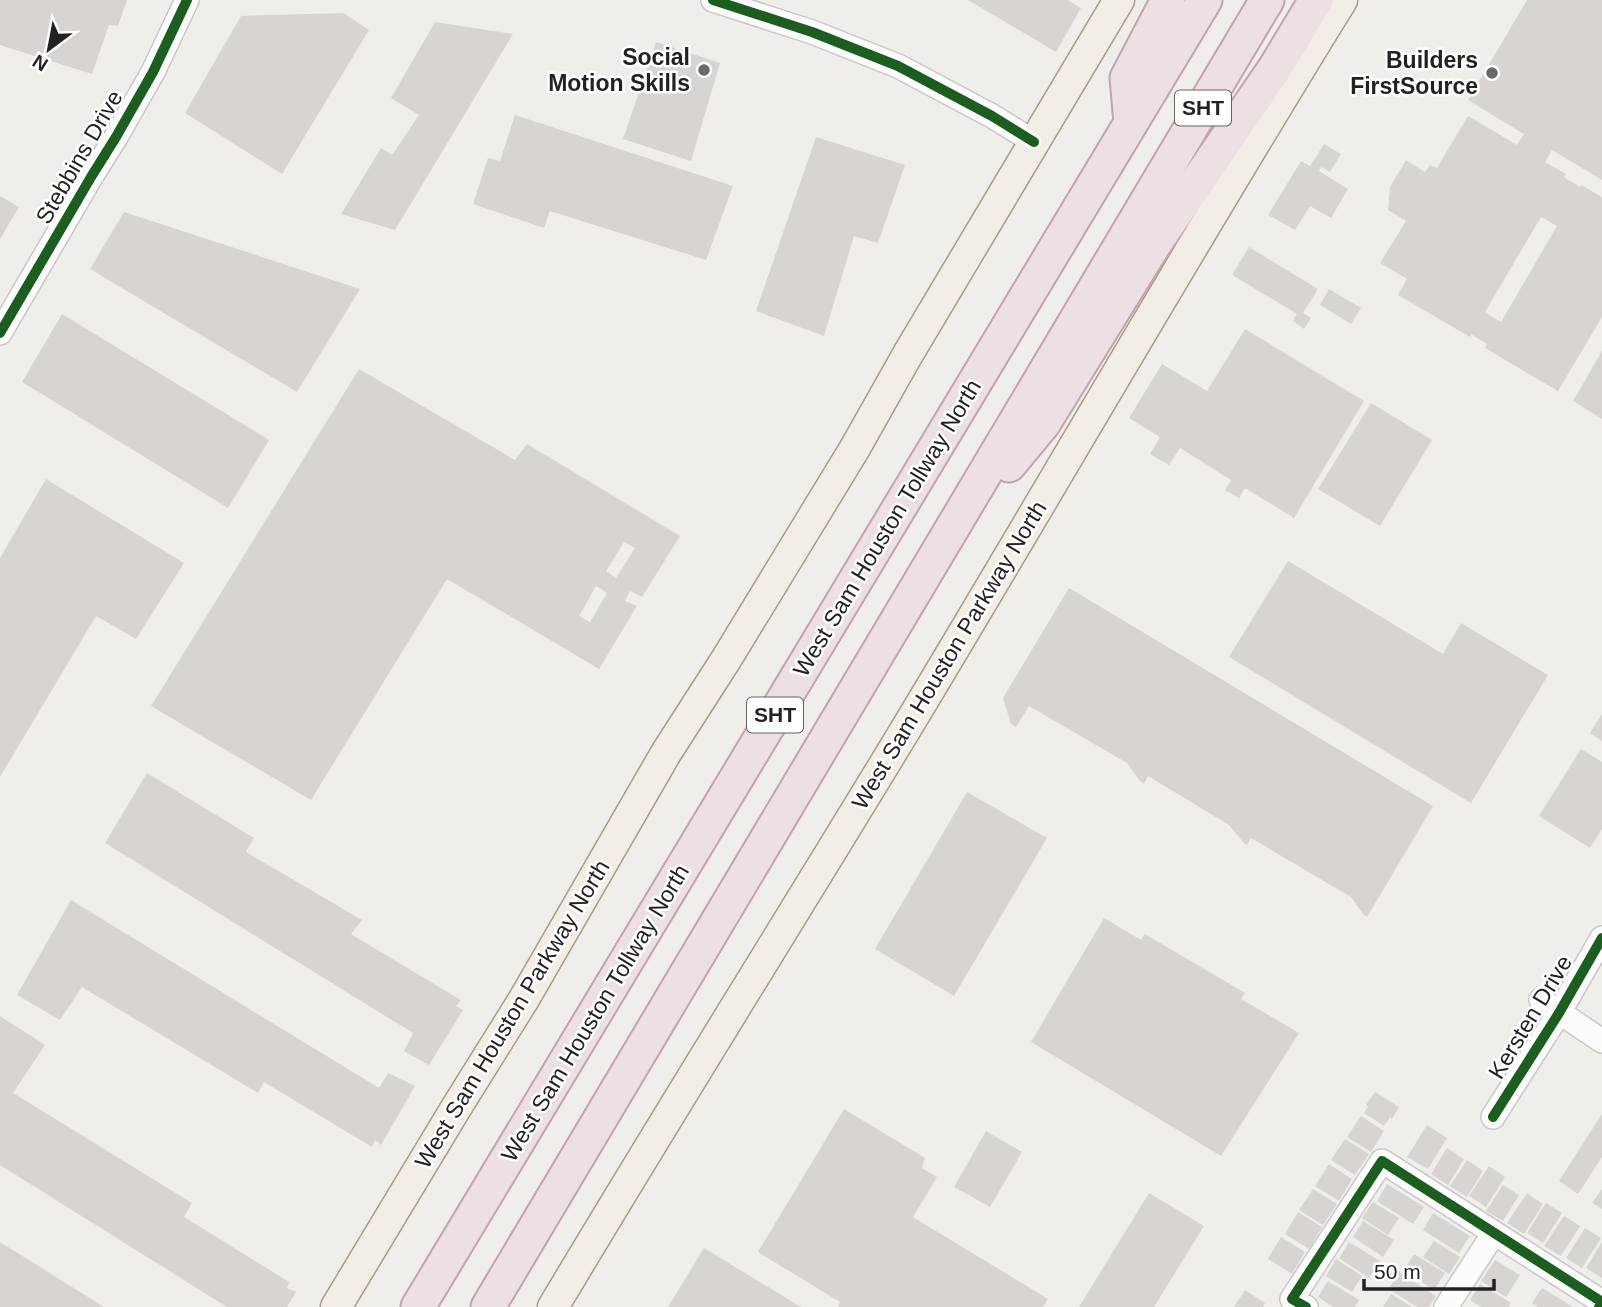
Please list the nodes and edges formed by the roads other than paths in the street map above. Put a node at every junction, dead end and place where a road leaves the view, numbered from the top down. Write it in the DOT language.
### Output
graph roads {
  1 [pos="187,0"];
  2 [pos="713,0"];
  3 [pos="1119,0"];
  4 [pos="1168,0"];
  5 [pos="1205,0"];
  6 [pos="1267,0"];
  7 [pos="1317,0"];
  8 [pos="1342,0"];
  9 [pos="1131,123"];
  10 [pos="1034,142"];
  11 [pos="0,333"];
  12 [pos="933,560"];
  13 [pos="1602,938"];
  14 [pos="1550,1006"];
  15 [pos="1602,1041"];
  16 [pos="1493,1117"];
  17 [pos="1494,1233"];
  18 [pos="336,1307"];
  19 [pos="418,1307"];
  20 [pos="488,1307"];
  21 [pos="553,1307"];
  22 [pos="1306,1307"];
  23 [pos="1446,1307"];
  24 [pos="1599,1307"];
  1 -- 11 [label="street, Stebbins Drive"];
  2 -- 10 [label="street"];
  3 -- 10 [label="main road, West Sam Houston Parkway North"];
  4 -- 9 [label="highway"];
  5 -- 9 [label="highway, West Sam Houston Tollway North / SHT"];
  6 -- 12 [label="highway, SHT"];
  7 -- 12 [label="highway"];
  8 -- 21 [label="main road, West Sam Houston Parkway North"];
  9 -- 19 [label="highway, West Sam Houston Tollway North / SHT"];
  10 -- 18 [label="main road, West Sam Houston Parkway North"];
  12 -- 20 [label="highway, SHT"];
  13 -- 14 [label="street, Kersten Drive"];
  14 -- 15 [label="street"];
  14 -- 16 [label="street, Kersten Drive"];
  17 -- 22 [label="street"];
  17 -- 23 [label="street"];
  17 -- 24 [label="street"];
}
